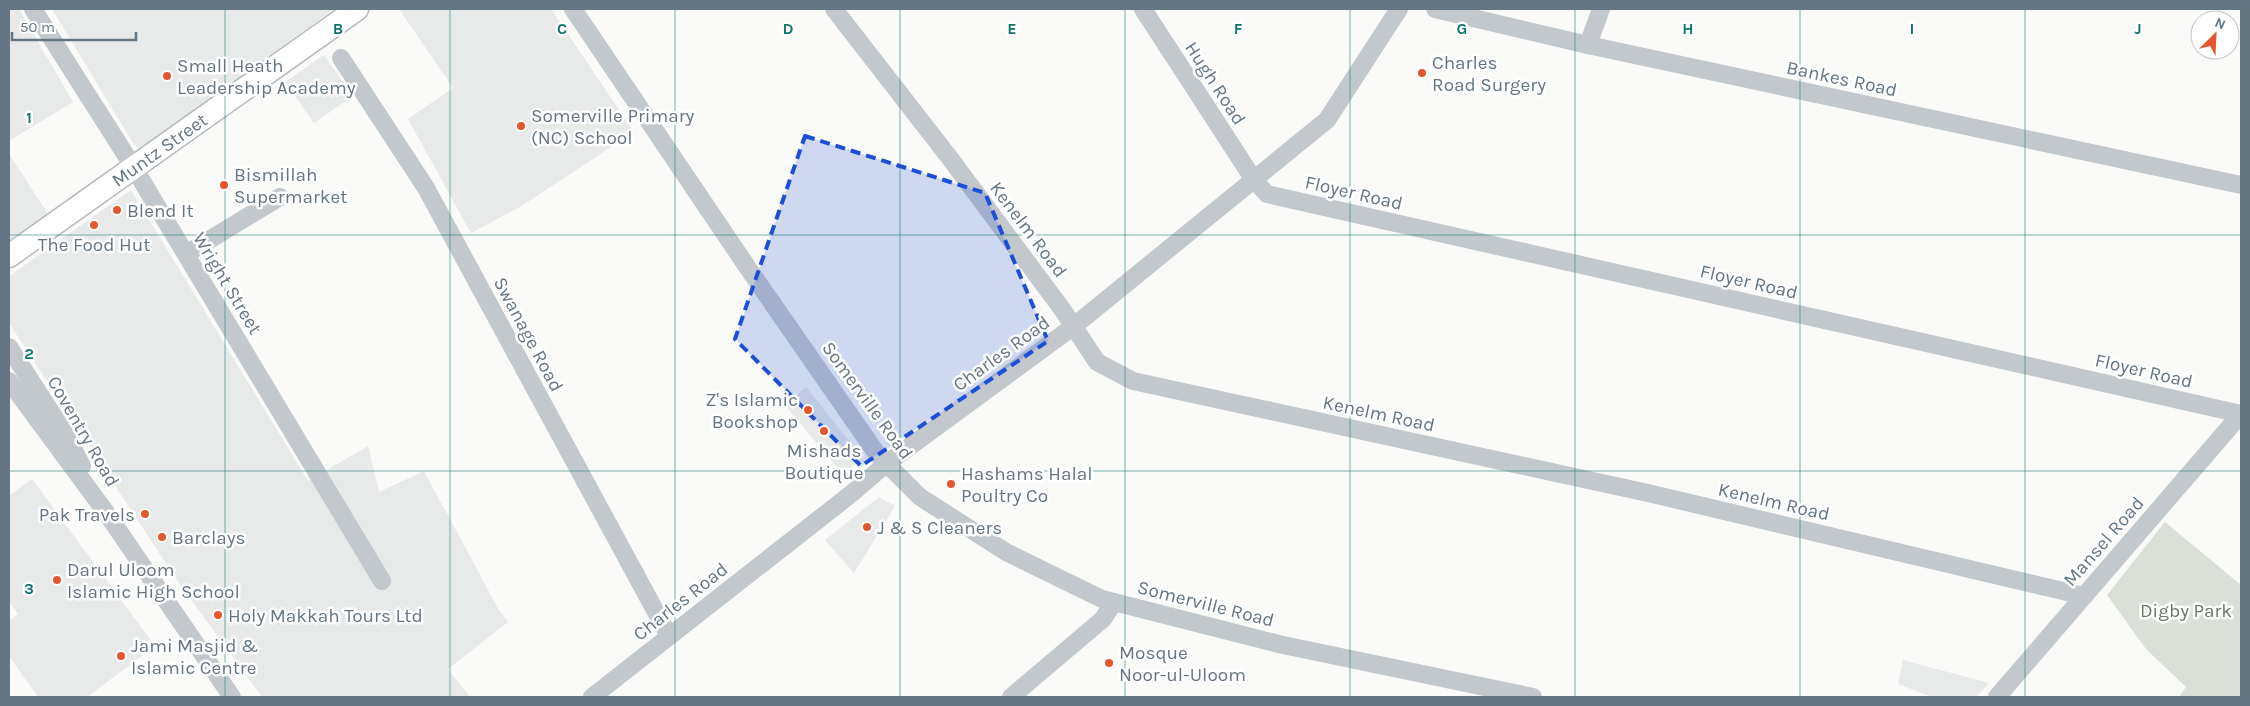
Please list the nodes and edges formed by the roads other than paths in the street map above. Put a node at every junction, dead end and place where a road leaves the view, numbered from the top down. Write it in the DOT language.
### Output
graph roads {
  1 [pos="33,9"];
  2 [pos="357,9"];
  3 [pos="573,9"];
  4 [pos="834,9"];
  5 [pos="1143,9"];
  6 [pos="1399,9"];
  7 [pos="1435,9"];
  8 [pos="1601,9"];
  9 [pos="1588,45"];
  10 [pos="341,58"];
  11 [pos="134,168"];
  12 [pos="1254,180"];
  13 [pos="2241,185"];
  14 [pos="280,197"];
  15 [pos="186,254"];
  16 [pos="9,256"];
  17 [pos="1074,326"];
  18 [pos="9,347"];
  19 [pos="9,382"];
  20 [pos="2241,414"];
  21 [pos="886,464"];
  22 [pos="105,511"];
  23 [pos="382,581"];
  24 [pos="2084,596"];
  25 [pos="1114,602"];
  26 [pos="669,636"];
  27 [pos="1504,694"];
  28 [pos="232,697"];
  29 [pos="592,697"];
  30 [pos="1011,697"];
  31 [pos="1533,697"];
  32 [pos="1997,697"];
  1 -- 11 [label="street, Wright Street"];
  2 -- 11 [label="main road, Muntz Street"];
  3 -- 21 [label="street, Somerville Road"];
  4 -- 17 [label="street, Kenelm Road"];
  5 -- 12 [label="street, Hugh Road"];
  6 -- 12 [label="street, Charles Road"];
  7 -- 9 [label="street, Bankes Road"];
  8 -- 9 [label="street"];
  9 -- 13 [label="street, Bankes Road"];
  10 -- 26 [label="street, Swanage Road"];
  11 -- 15 [label="street, Wright Street"];
  11 -- 16 [label="main road, Muntz Street"];
  12 -- 17 [label="street, Charles Road"];
  12 -- 20 [label="street, Floyer Road"];
  14 -- 15 [label="street"];
  15 -- 23 [label="street, Wright Street"];
  17 -- 21 [label="street, Charles Road"];
  17 -- 24 [label="street, Kenelm Road"];
  18 -- 22 [label="street, Coventry Road"];
  19 -- 22 [label="street, Coventry Road"];
  20 -- 24 [label="street, Mansel Road"];
  21 -- 25 [label="street, Somerville Road"];
  21 -- 26 [label="street, Charles Road"];
  22 -- 28 [label="street, Coventry Road"];
  24 -- 32 [label="street, Mansel Road"];
  25 -- 27 [label="street, Somerville Road"];
  25 -- 30 [label="street"];
  26 -- 29 [label="street, Charles Road"];
  27 -- 31 [label="street, Somerville Road"];
}
